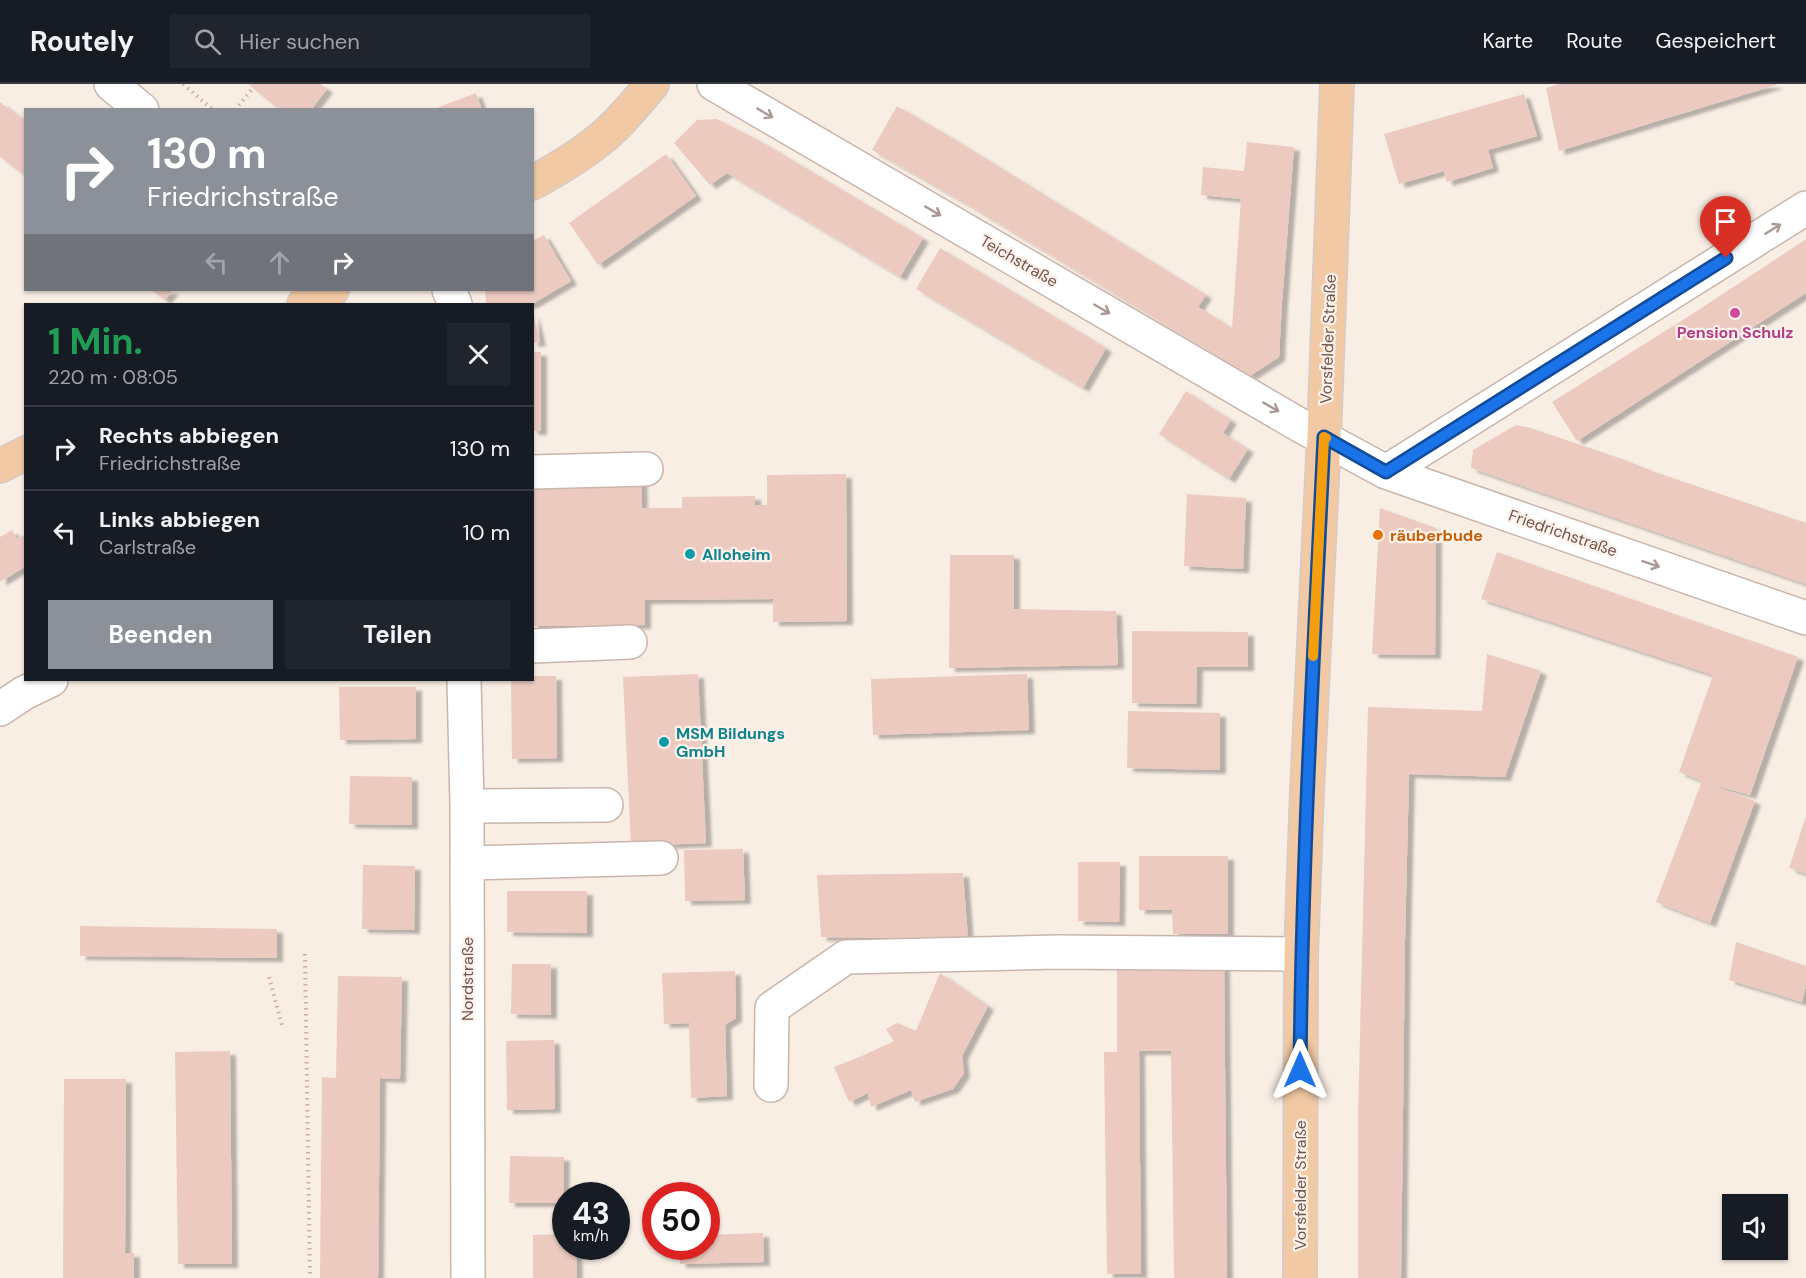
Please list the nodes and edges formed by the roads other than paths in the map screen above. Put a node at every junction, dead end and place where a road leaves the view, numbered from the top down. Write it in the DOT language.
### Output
graph roads {
  1 [pos="111,84"];
  2 [pos="652,84"];
  3 [pos="714,84"];
  4 [pos="1337,84"];
  5 [pos="140,108"];
  6 [pos="534,182"];
  7 [pos="1806,208"];
  8 [pos="1324,437"];
  9 [pos="24,454"];
  10 [pos="0,466"];
  11 [pos="646,469"];
  12 [pos="534,472"];
  13 [pos="1386,472"];
  14 [pos="1806,618"];
  15 [pos="630,642"];
  16 [pos="534,646"];
  17 [pos="49,681"];
  18 [pos="464,681"];
  19 [pos="0,709"];
  20 [pos="606,805"];
  21 [pos="467,806"];
  22 [pos="661,858"];
  23 [pos="466,863"];
  24 [pos="1301,954"];
  25 [pos="771,1085"];
  26 [pos="468,1278"];
  27 [pos="1300,1278"];
  1 -- 5 [label="street"];
  2 -- 6 [label="main road"];
  3 -- 8 [label="street, Teichstraße, one-way"];
  4 -- 8 [label="main road, Vorsfelder Straße"];
  13 -- 7 [label="street, one-way"];
  8 -- 13 [label="street, Friedrichstraße"];
  8 -- 24 [label="main road, Vorsfelder Straße"];
  9 -- 10 [label="main road"];
  11 -- 12 [label="street"];
  13 -- 14 [label="street, Friedrichstraße, one-way"];
  15 -- 16 [label="street"];
  17 -- 19 [label="street"];
  18 -- 21 [label="street, Nordstraße"];
  20 -- 21 [label="street"];
  21 -- 23 [label="street, Nordstraße"];
  22 -- 23 [label="street"];
  23 -- 26 [label="street, Nordstraße"];
  24 -- 25 [label="street"];
  24 -- 27 [label="main road, Vorsfelder Straße"];
}
